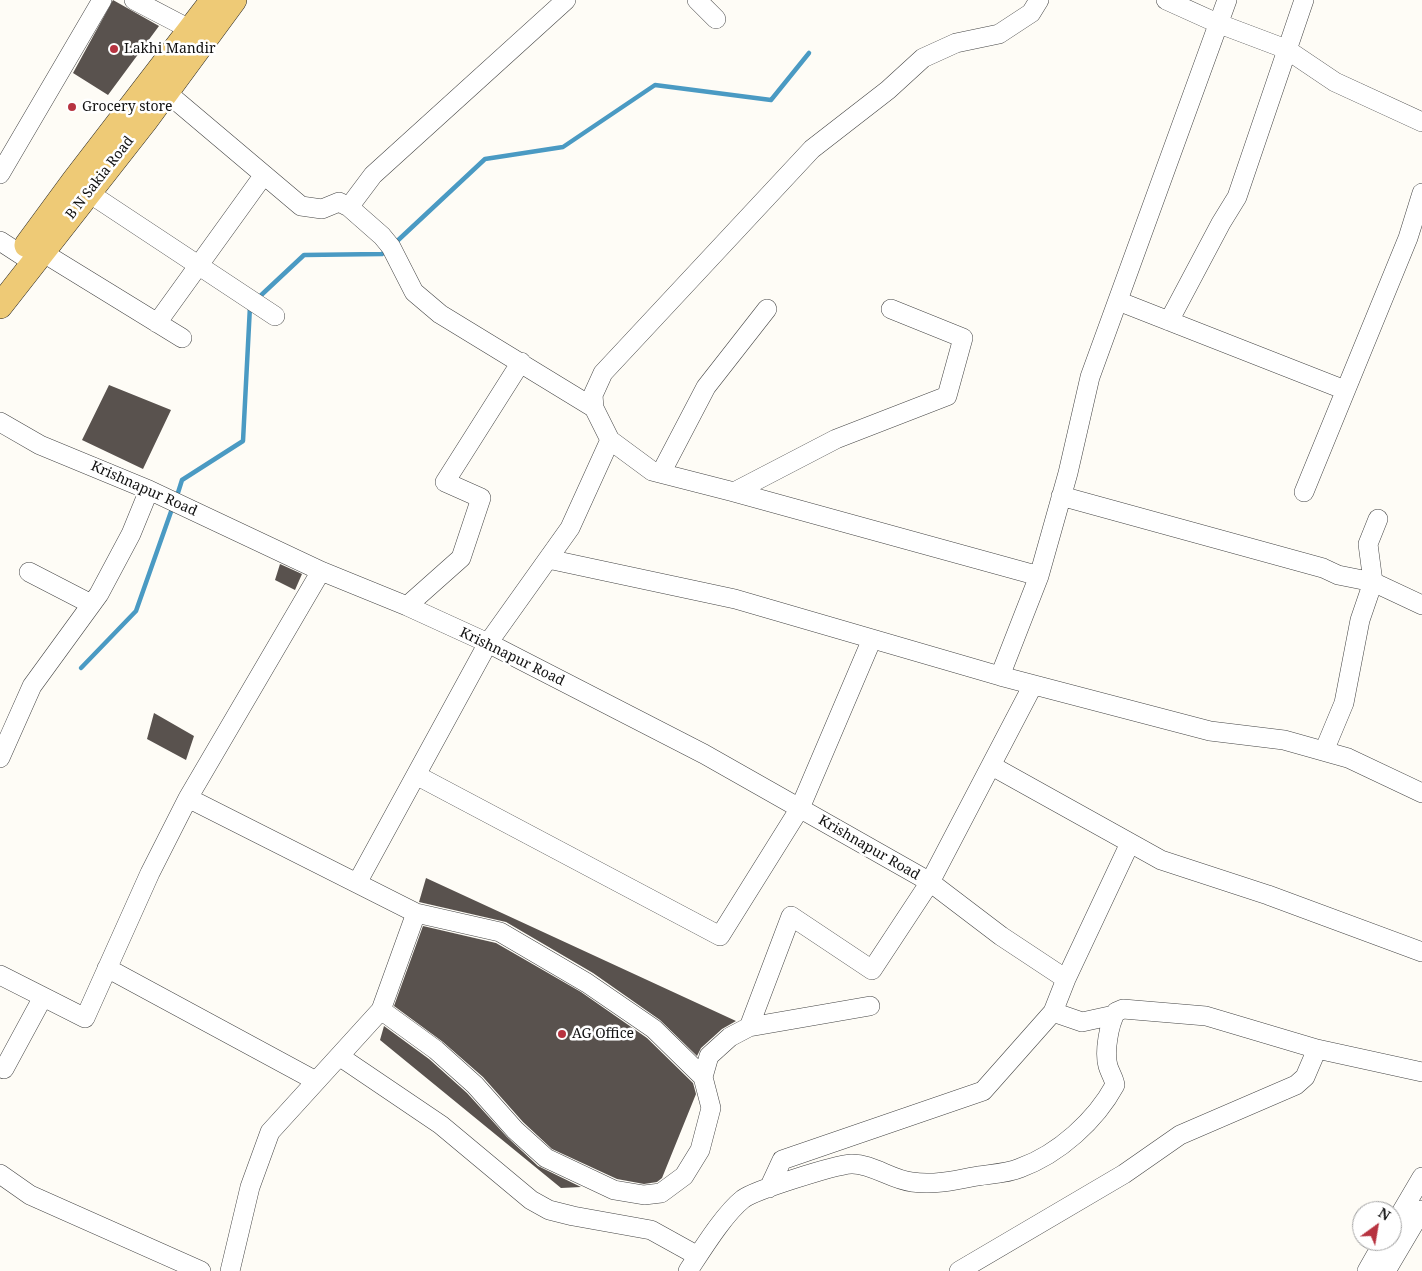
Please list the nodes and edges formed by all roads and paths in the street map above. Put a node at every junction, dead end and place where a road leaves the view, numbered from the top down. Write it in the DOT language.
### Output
graph roads {
  1 [pos="102,0"];
  2 [pos="134,0"];
  3 [pos="213,0"];
  4 [pos="234,0"];
  5 [pos="566,0"];
  6 [pos="697,0"];
  7 [pos="1039,0"];
  8 [pos="1166,0"];
  9 [pos="1227,0"];
  10 [pos="1304,0"];
  11 [pos="716,19"];
  12 [pos="1217,23"];
  13 [pos="199,34"];
  14 [pos="1286,49"];
  15 [pos="166,92"];
  16 [pos="1422,122"];
  17 [pos="0,174"];
  18 [pos="263,176"];
  19 [pos="89,193"];
  20 [pos="1422,194"];
  21 [pos="349,206"];
  22 [pos="24,252"];
  23 [pos="198,266"];
  24 [pos="0,281"];
  25 [pos="1118,301"];
  26 [pos="0,306"];
  27 [pos="767,309"];
  28 [pos="891,309"];
  29 [pos="274,316"];
  30 [pos="1170,321"];
  31 [pos="157,322"];
  32 [pos="182,338"];
  33 [pos="521,362"];
  34 [pos="1345,390"];
  35 [pos="594,408"];
  36 [pos="0,422"];
  37 [pos="610,440"];
  38 [pos="660,473"];
  39 [pos="149,490"];
  40 [pos="734,492"];
  41 [pos="1304,492"];
  42 [pos="1061,496"];
  43 [pos="1378,519"];
  44 [pos="548,559"];
  45 [pos="321,571"];
  46 [pos="29,572"];
  47 [pos="1039,576"];
  48 [pos="1373,582"];
  49 [pos="91,604"];
  50 [pos="407,606"];
  51 [pos="1422,606"];
  52 [pos="872,639"];
  53 [pos="488,643"];
  54 [pos="1000,676"];
  55 [pos="1033,685"];
  56 [pos="1324,751"];
  57 [pos="0,758"];
  58 [pos="992,766"];
  59 [pos="416,775"];
  60 [pos="1422,793"];
  61 [pos="188,798"];
  62 [pos="800,808"];
  63 [pos="1130,843"];
  64 [pos="930,882"];
  65 [pos="357,883"];
  66 [pos="416,913"];
  67 [pos="1422,952"];
  68 [pos="107,968"];
  69 [pos="0,976"];
  70 [pos="1066,979"];
  71 [pos="43,997"];
  72 [pos="870,1006"];
  73 [pos="381,1010"];
  74 [pos="1053,1012"];
  75 [pos="1114,1015"];
  76 [pos="749,1027"];
  77 [pos="1317,1049"];
  78 [pos="339,1056"];
  79 [pos="4,1069"];
  80 [pos="1422,1072"];
  81 [pos="702,1076"];
  82 [pos="316,1081"];
  83 [pos="0,1174"];
  84 [pos="1422,1177"];
  85 [pos="769,1188"];
  86 [pos="1422,1210"];
  87 [pos="1402,1211"];
  88 [pos="1378,1251"];
  89 [pos="693,1264"];
  90 [pos="201,1271"];
  91 [pos="230,1271"];
  92 [pos="959,1271"];
  93 [pos="1367,1271"];
  94 [pos="1386,1271"];
  1 -- 17 [label="street"];
  2 -- 13 [label="street"];
  3 -- 13 [label="main road, B N Sakia Road"];
  4 -- 13 [label="main road, B N Sakia Road"];
  5 -- 21 [label="street"];
  6 -- 11 [label="street"];
  7 -- 35 [label="street"];
  8 -- 12 [label="street"];
  9 -- 12 [label="street"];
  10 -- 14 [label="street"];
  12 -- 14 [label="street"];
  12 -- 25 [label="street"];
  13 -- 15 [label="main road, B N Sakia Road"];
  13 -- 22 [label="main road, B N Sakia Road"];
  14 -- 16 [label="street"];
  14 -- 30 [label="street"];
  15 -- 18 [label="street"];
  15 -- 19 [label="main road, B N Sakia Road"];
  18 -- 21 [label="street"];
  18 -- 23 [label="street"];
  19 -- 22 [label="main road, B N Sakia Road"];
  19 -- 23 [label="street"];
  20 -- 34 [label="street"];
  21 -- 33 [label="street"];
  22 -- 24 [label="main road, B N Sakia Road"];
  22 -- 26 [label="main road, B N Sakia Road"];
  22 -- 31 [label="street"];
  23 -- 29 [label="street"];
  23 -- 31 [label="street"];
  25 -- 30 [label="street"];
  25 -- 42 [label="street"];
  27 -- 38 [label="street"];
  28 -- 40 [label="street"];
  30 -- 34 [label="street"];
  31 -- 32 [label="street"];
  33 -- 35 [label="street"];
  33 -- 50 [label="street"];
  34 -- 41 [label="street"];
  35 -- 37 [label="street"];
  36 -- 39 [label="street, Krishnapur Road"];
  37 -- 38 [label="street"];
  37 -- 44 [label="street"];
  38 -- 40 [label="street"];
  39 -- 45 [label="street, Krishnapur Road"];
  39 -- 49 [label="street"];
  40 -- 47 [label="street"];
  42 -- 47 [label="street"];
  42 -- 48 [label="street"];
  43 -- 48 [label="street"];
  44 -- 52 [label="street"];
  44 -- 53 [label="street"];
  45 -- 50 [label="street, Krishnapur Road"];
  45 -- 61 [label="street"];
  46 -- 49 [label="street"];
  47 -- 54 [label="street"];
  48 -- 51 [label="street"];
  48 -- 56 [label="street"];
  49 -- 57 [label="street"];
  50 -- 53 [label="street, Krishnapur Road"];
  52 -- 54 [label="street"];
  52 -- 62 [label="street"];
  53 -- 59 [label="street"];
  53 -- 62 [label="street, Krishnapur Road"];
  54 -- 55 [label="street"];
  55 -- 56 [label="street"];
  55 -- 58 [label="street"];
  56 -- 60 [label="street"];
  58 -- 63 [label="street"];
  58 -- 64 [label="street"];
  59 -- 62 [label="street"];
  59 -- 65 [label="street"];
  61 -- 65 [label="street"];
  61 -- 68 [label="street"];
  62 -- 64 [label="street, Krishnapur Road"];
  63 -- 67 [label="street"];
  63 -- 70 [label="street"];
  64 -- 70 [label="street, Krishnapur Road"];
  64 -- 76 [label="street"];
  65 -- 66 [label="street"];
  66 -- 73 [label="street"];
  66 -- 81 [label="street"];
  68 -- 71 [label="street"];
  68 -- 82 [label="street"];
  69 -- 71 [label="street"];
  70 -- 74 [label="street"];
  71 -- 79 [label="street"];
  72 -- 76 [label="street"];
  73 -- 78 [label="street"];
  73 -- 81 [label="street"];
  74 -- 75 [label="street"];
  74 -- 85 [label="street"];
  75 -- 77 [label="street"];
  75 -- 85 [label="street"];
  76 -- 81 [label="street"];
  77 -- 80 [label="street"];
  77 -- 92 [label="street"];
  78 -- 82 [label="street"];
  78 -- 89 [label="street"];
  82 -- 91 [label="street"];
  83 -- 90 [label="street"];
  84 -- 87 [label="street"];
  85 -- 89 [label="street"];
  86 -- 94 [label="street"];
  88 -- 93 [label="street"];
}
